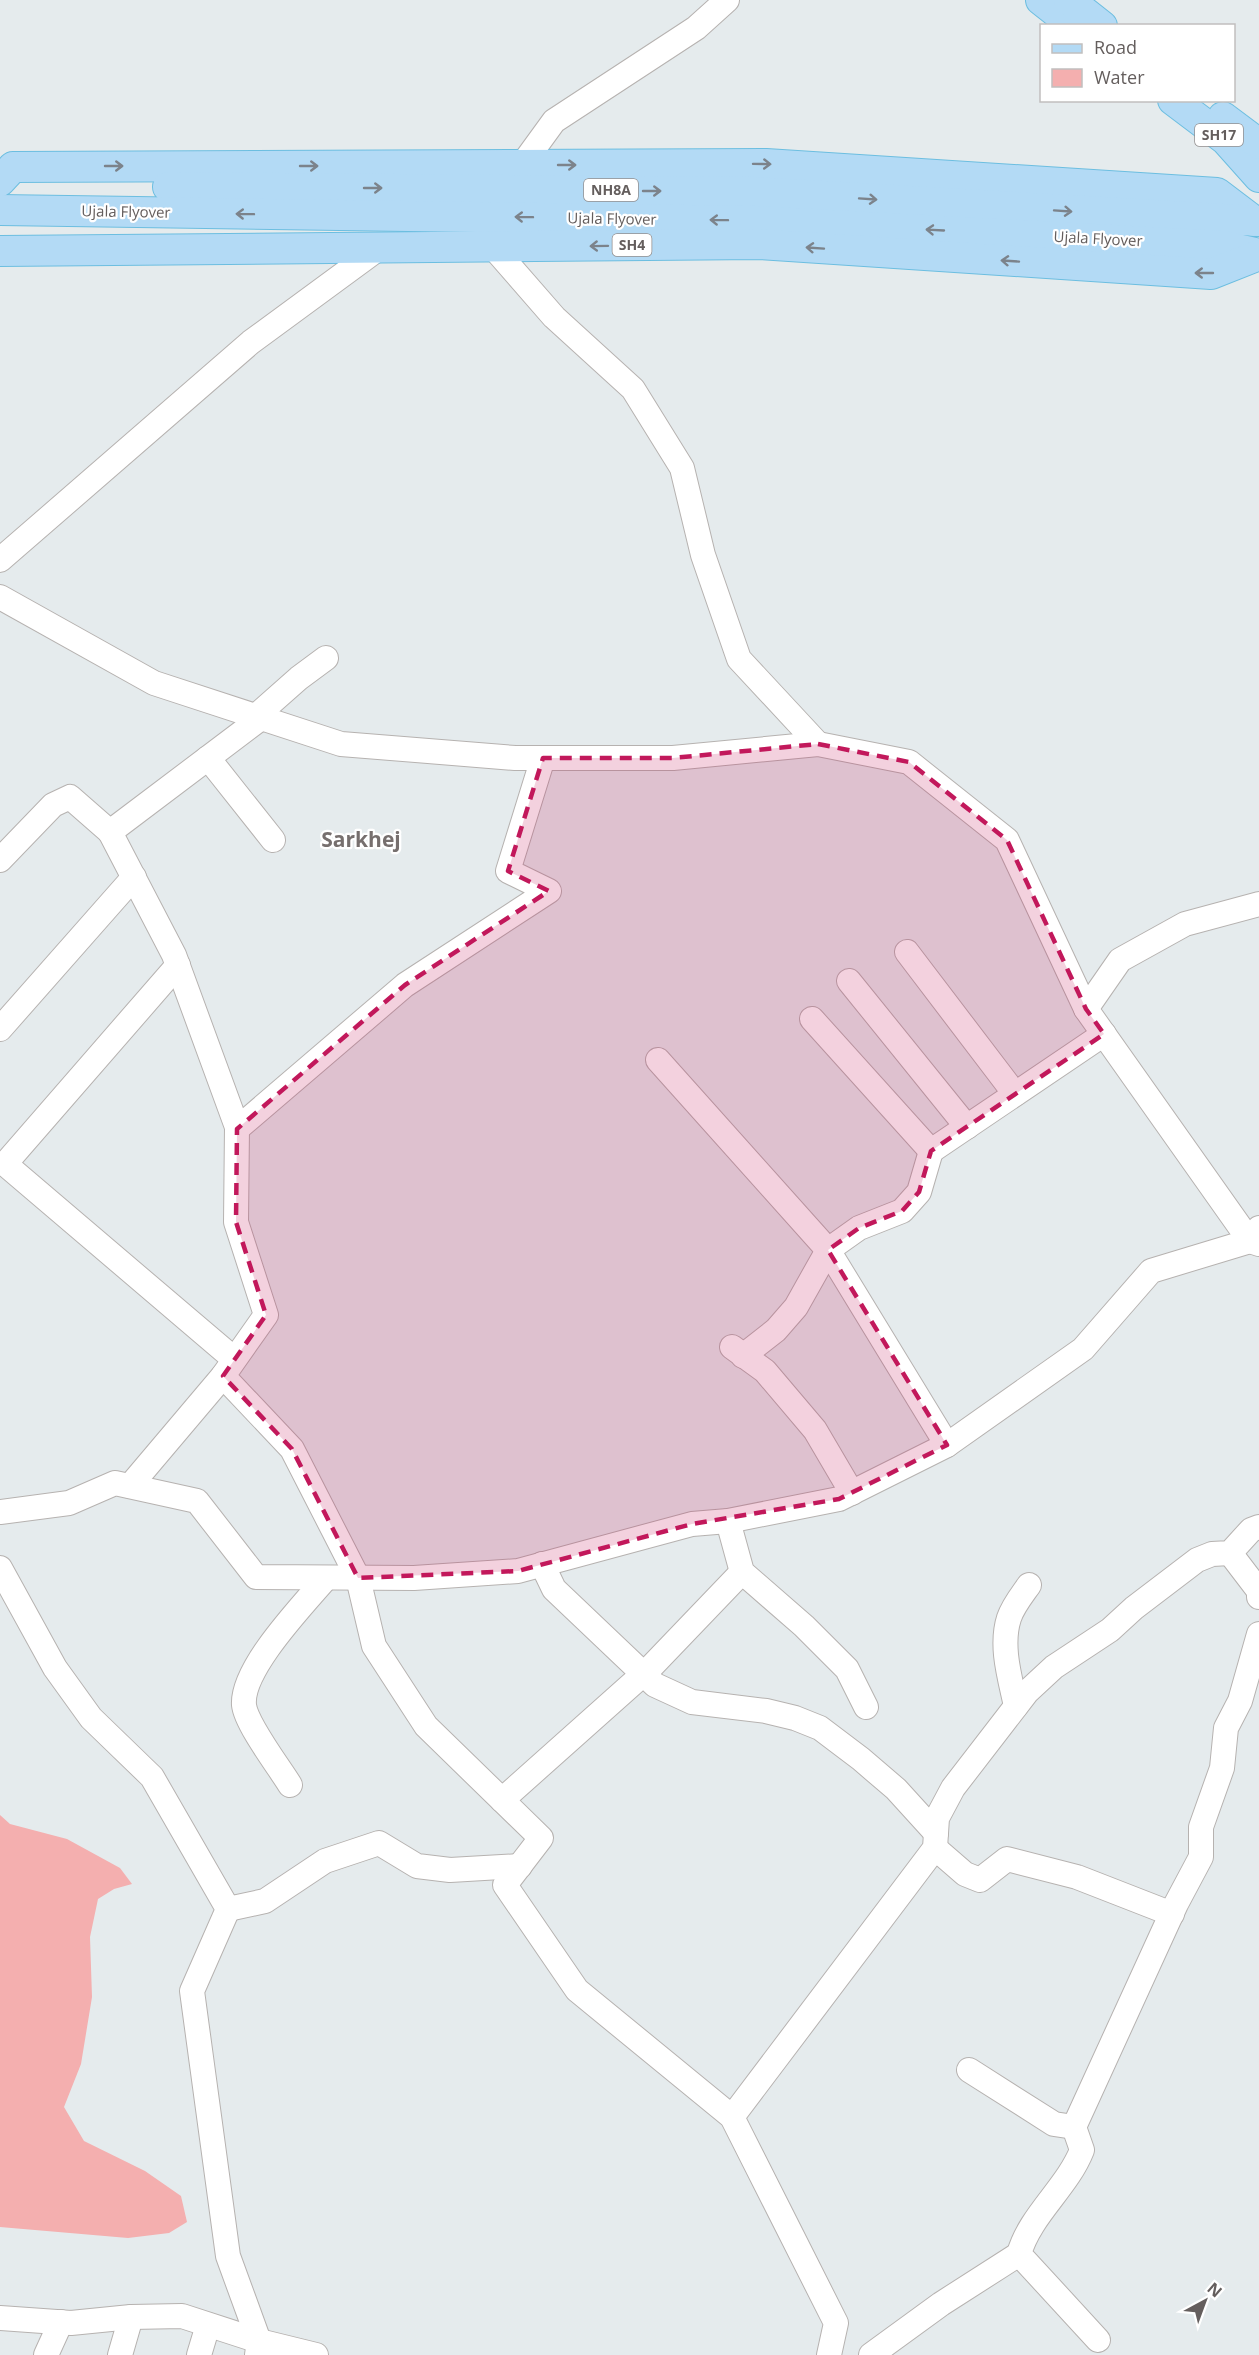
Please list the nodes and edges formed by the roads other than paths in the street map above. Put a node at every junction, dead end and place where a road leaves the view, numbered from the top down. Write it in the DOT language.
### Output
graph roads {
  1 [pos="727,0"];
  2 [pos="1041,0"];
  3 [pos="1069,0"];
  4 [pos="1071,24"];
  5 [pos="1099,24"];
  6 [pos="1176,102"];
  7 [pos="1204,102"];
  8 [pos="1259,144"];
  9 [pos="522,165"];
  10 [pos="1259,177"];
  11 [pos="4,178"];
  12 [pos="0,210"];
  13 [pos="1257,221"];
  14 [pos="1222,233"];
  15 [pos="494,247"];
  16 [pos="379,248"];
  17 [pos="0,251"];
  18 [pos="1259,254"];
  19 [pos="0,560"];
  20 [pos="0,597"];
  21 [pos="326,658"];
  22 [pos="258,717"];
  23 [pos="818,744"];
  24 [pos="208,758"];
  25 [pos="543,758"];
  26 [pos="110,832"];
  27 [pos="273,840"];
  28 [pos="0,860"];
  29 [pos="134,877"];
  30 [pos="1259,904"];
  31 [pos="907,952"];
  32 [pos="178,965"];
  33 [pos="849,981"];
  34 [pos="1086,1009"];
  35 [pos="812,1019"];
  36 [pos="0,1029"];
  37 [pos="1104,1034"];
  38 [pos="658,1060"];
  39 [pos="1015,1094"];
  40 [pos="967,1127"];
  41 [pos="237,1129"];
  42 [pos="931,1151"];
  43 [pos="2,1165"];
  44 [pos="1256,1238"];
  45 [pos="828,1250"];
  46 [pos="229,1368"];
  47 [pos="947,1445"];
  48 [pos="130,1486"];
  49 [pos="852,1493"];
  50 [pos="0,1512"];
  51 [pos="728,1521"];
  52 [pos="1259,1527"];
  53 [pos="1230,1553"];
  54 [pos="542,1564"];
  55 [pos="0,1568"];
  56 [pos="742,1572"];
  57 [pos="326,1578"];
  58 [pos="358,1578"];
  59 [pos="1029,1585"];
  60 [pos="1259,1597"];
  61 [pos="1259,1634"];
  62 [pos="642,1676"];
  63 [pos="1016,1706"];
  64 [pos="866,1707"];
  65 [pos="290,1785"];
  66 [pos="502,1800"];
  67 [pos="935,1840"];
  68 [pos="520,1866"];
  69 [pos="228,1909"];
  70 [pos="1172,1914"];
  71 [pos="969,2070"];
  72 [pos="732,2117"];
  73 [pos="1074,2127"];
  74 [pos="1018,2254"];
  75 [pos="131,2317"];
  76 [pos="0,2318"];
  77 [pos="61,2322"];
  78 [pos="208,2325"];
  79 [pos="1098,2340"];
  80 [pos="258,2348"];
  81 [pos="46,2355"];
  82 [pos="120,2355"];
  83 [pos="199,2355"];
  84 [pos="316,2355"];
  85 [pos="829,2355"];
  86 [pos="871,2355"];
  1 -- 9 [label="street"];
  2 -- 4 [label="main road"];
  3 -- 5 [label="main road"];
  6 -- 10 [label="main road, SH17"];
  7 -- 8 [label="main road, SH17"];
  11 -- 9 [label="main road, one-way"];
  9 -- 13 [label="main road, one-way"];
  11 -- 14 [label="main road, Ujala Flyover / NH8A, one-way"];
  14 -- 12 [label="main road, Ujala Flyover / NH8A, one-way"];
  13 -- 14 [label="main road, NH8A"];
  14 -- 18 [label="main road, NH8A"];
  15 -- 16 [label="main road, SH4"];
  18 -- 15 [label="main road, SH4, one-way"];
  15 -- 23 [label="street"];
  16 -- 17 [label="main road, SH4"];
  16 -- 19 [label="street"];
  20 -- 22 [label="street"];
  21 -- 22 [label="street"];
  22 -- 24 [label="street"];
  22 -- 25 [label="street"];
  23 -- 25 [label="street"];
  23 -- 34 [label="street"];
  24 -- 26 [label="street"];
  24 -- 27 [label="street"];
  25 -- 41 [label="street"];
  26 -- 28 [label="street"];
  26 -- 29 [label="street"];
  29 -- 32 [label="street"];
  29 -- 36 [label="street"];
  30 -- 34 [label="street"];
  31 -- 39 [label="street"];
  32 -- 41 [label="street"];
  32 -- 43 [label="street"];
  33 -- 40 [label="street"];
  34 -- 37 [label="street"];
  35 -- 42 [label="street"];
  37 -- 39 [label="street"];
  37 -- 44 [label="street"];
  38 -- 45 [label="street"];
  39 -- 40 [label="street"];
  40 -- 42 [label="street"];
  41 -- 46 [label="street"];
  42 -- 45 [label="street"];
  43 -- 46 [label="street"];
  44 -- 47 [label="street"];
  45 -- 47 [label="street"];
  45 -- 49 [label="street"];
  46 -- 48 [label="street"];
  46 -- 58 [label="street"];
  47 -- 49 [label="street"];
  48 -- 50 [label="street"];
  48 -- 57 [label="street"];
  49 -- 51 [label="street"];
  51 -- 54 [label="street"];
  51 -- 56 [label="street"];
  52 -- 53 [label="street"];
  53 -- 60 [label="street"];
  53 -- 63 [label="street"];
  54 -- 58 [label="street"];
  54 -- 62 [label="street"];
  55 -- 69 [label="street"];
  56 -- 62 [label="street"];
  56 -- 64 [label="street"];
  57 -- 58 [label="street"];
  57 -- 65 [label="street"];
  58 -- 66 [label="street"];
  59 -- 63 [label="street"];
  61 -- 70 [label="street"];
  62 -- 66 [label="street"];
  62 -- 67 [label="street"];
  63 -- 67 [label="street"];
  66 -- 68 [label="street"];
  67 -- 70 [label="street"];
  67 -- 72 [label="street"];
  68 -- 69 [label="street"];
  68 -- 72 [label="street"];
  69 -- 80 [label="street"];
  70 -- 73 [label="street"];
  71 -- 73 [label="street"];
  72 -- 85 [label="street"];
  73 -- 74 [label="street"];
  74 -- 79 [label="street"];
  74 -- 86 [label="street"];
  75 -- 77 [label="street"];
  75 -- 78 [label="street"];
  75 -- 82 [label="street"];
  76 -- 77 [label="street"];
  77 -- 81 [label="street"];
  78 -- 80 [label="street"];
  78 -- 83 [label="street"];
  80 -- 84 [label="street"];
}
